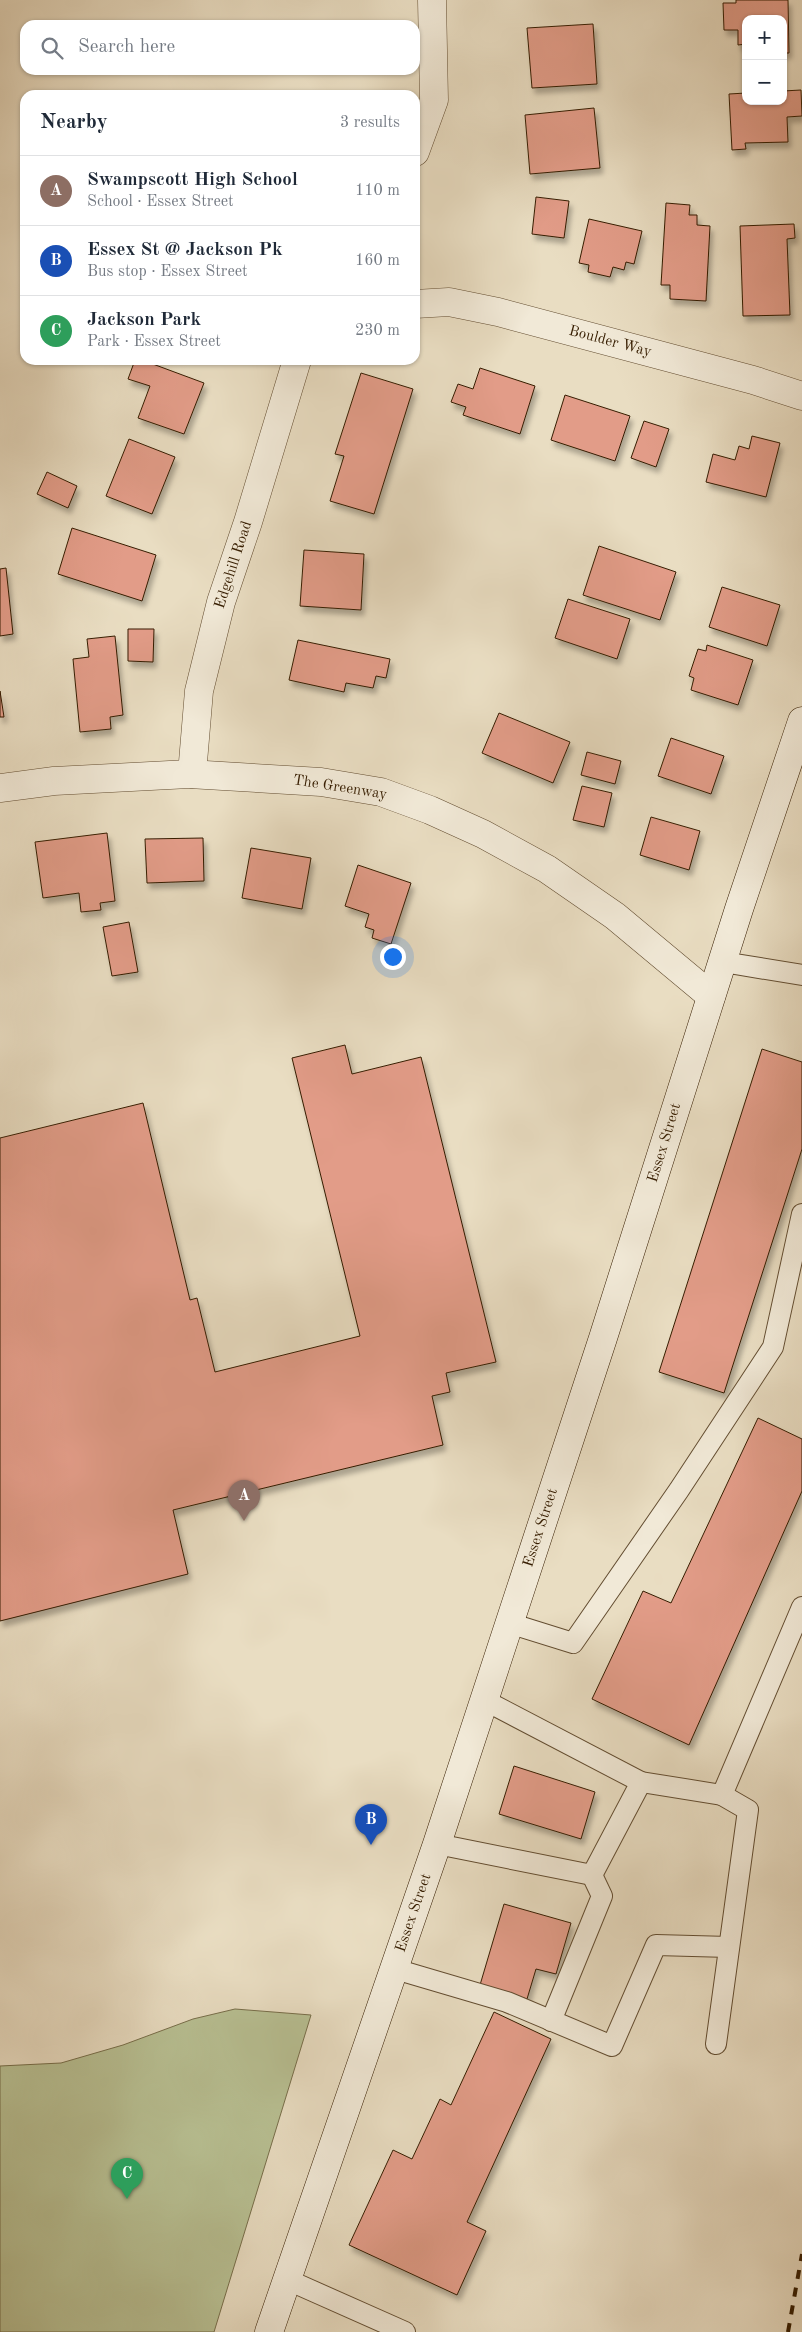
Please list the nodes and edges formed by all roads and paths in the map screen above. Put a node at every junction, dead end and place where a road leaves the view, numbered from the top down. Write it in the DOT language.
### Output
graph roads {
  1 [pos="432,0"];
  2 [pos="420,138"];
  3 [pos="420,304"];
  4 [pos="295,365"];
  5 [pos="802,396"];
  6 [pos="802,722"];
  7 [pos="192,774"];
  8 [pos="0,788"];
  9 [pos="723,962"];
  10 [pos="802,975"];
  11 [pos="711,996"];
  12 [pos="802,1214"];
  13 [pos="802,1607"];
  14 [pos="509,1623"];
  15 [pos="484,1700"];
  16 [pos="641,1782"];
  17 [pos="722,1795"];
  18 [pos="437,1844"];
  19 [pos="592,1875"];
  20 [pos="729,1947"];
  21 [pos="395,1969"];
  22 [pos="552,2021"];
  23 [pos="716,2044"];
  24 [pos="288,2280"];
  25 [pos="269,2332"];
  26 [pos="405,2332"];
  1 -- 2 [label="street"];
  3 -- 5 [label="street, Boulder Way"];
  4 -- 7 [label="street, Edgehill Road"];
  6 -- 9 [label="street, Essex Street"];
  7 -- 8 [label="street, The Greenway"];
  7 -- 11 [label="street, The Greenway"];
  9 -- 10 [label="lane"];
  9 -- 11 [label="street, Essex Street"];
  11 -- 14 [label="street, Essex Street"];
  12 -- 14 [label="lane"];
  13 -- 17 [label="lane"];
  14 -- 15 [label="street, Essex Street"];
  15 -- 16 [label="lane"];
  15 -- 18 [label="street, Essex Street"];
  16 -- 17 [label="lane"];
  16 -- 19 [label="lane"];
  17 -- 20 [label="lane"];
  18 -- 19 [label="lane"];
  18 -- 21 [label="street, Essex Street"];
  19 -- 22 [label="lane"];
  20 -- 22 [label="lane"];
  20 -- 23 [label="lane"];
  21 -- 22 [label="lane"];
  21 -- 24 [label="street, Essex Street"];
  24 -- 25 [label="street, Essex Street"];
  24 -- 26 [label="lane"];
}
